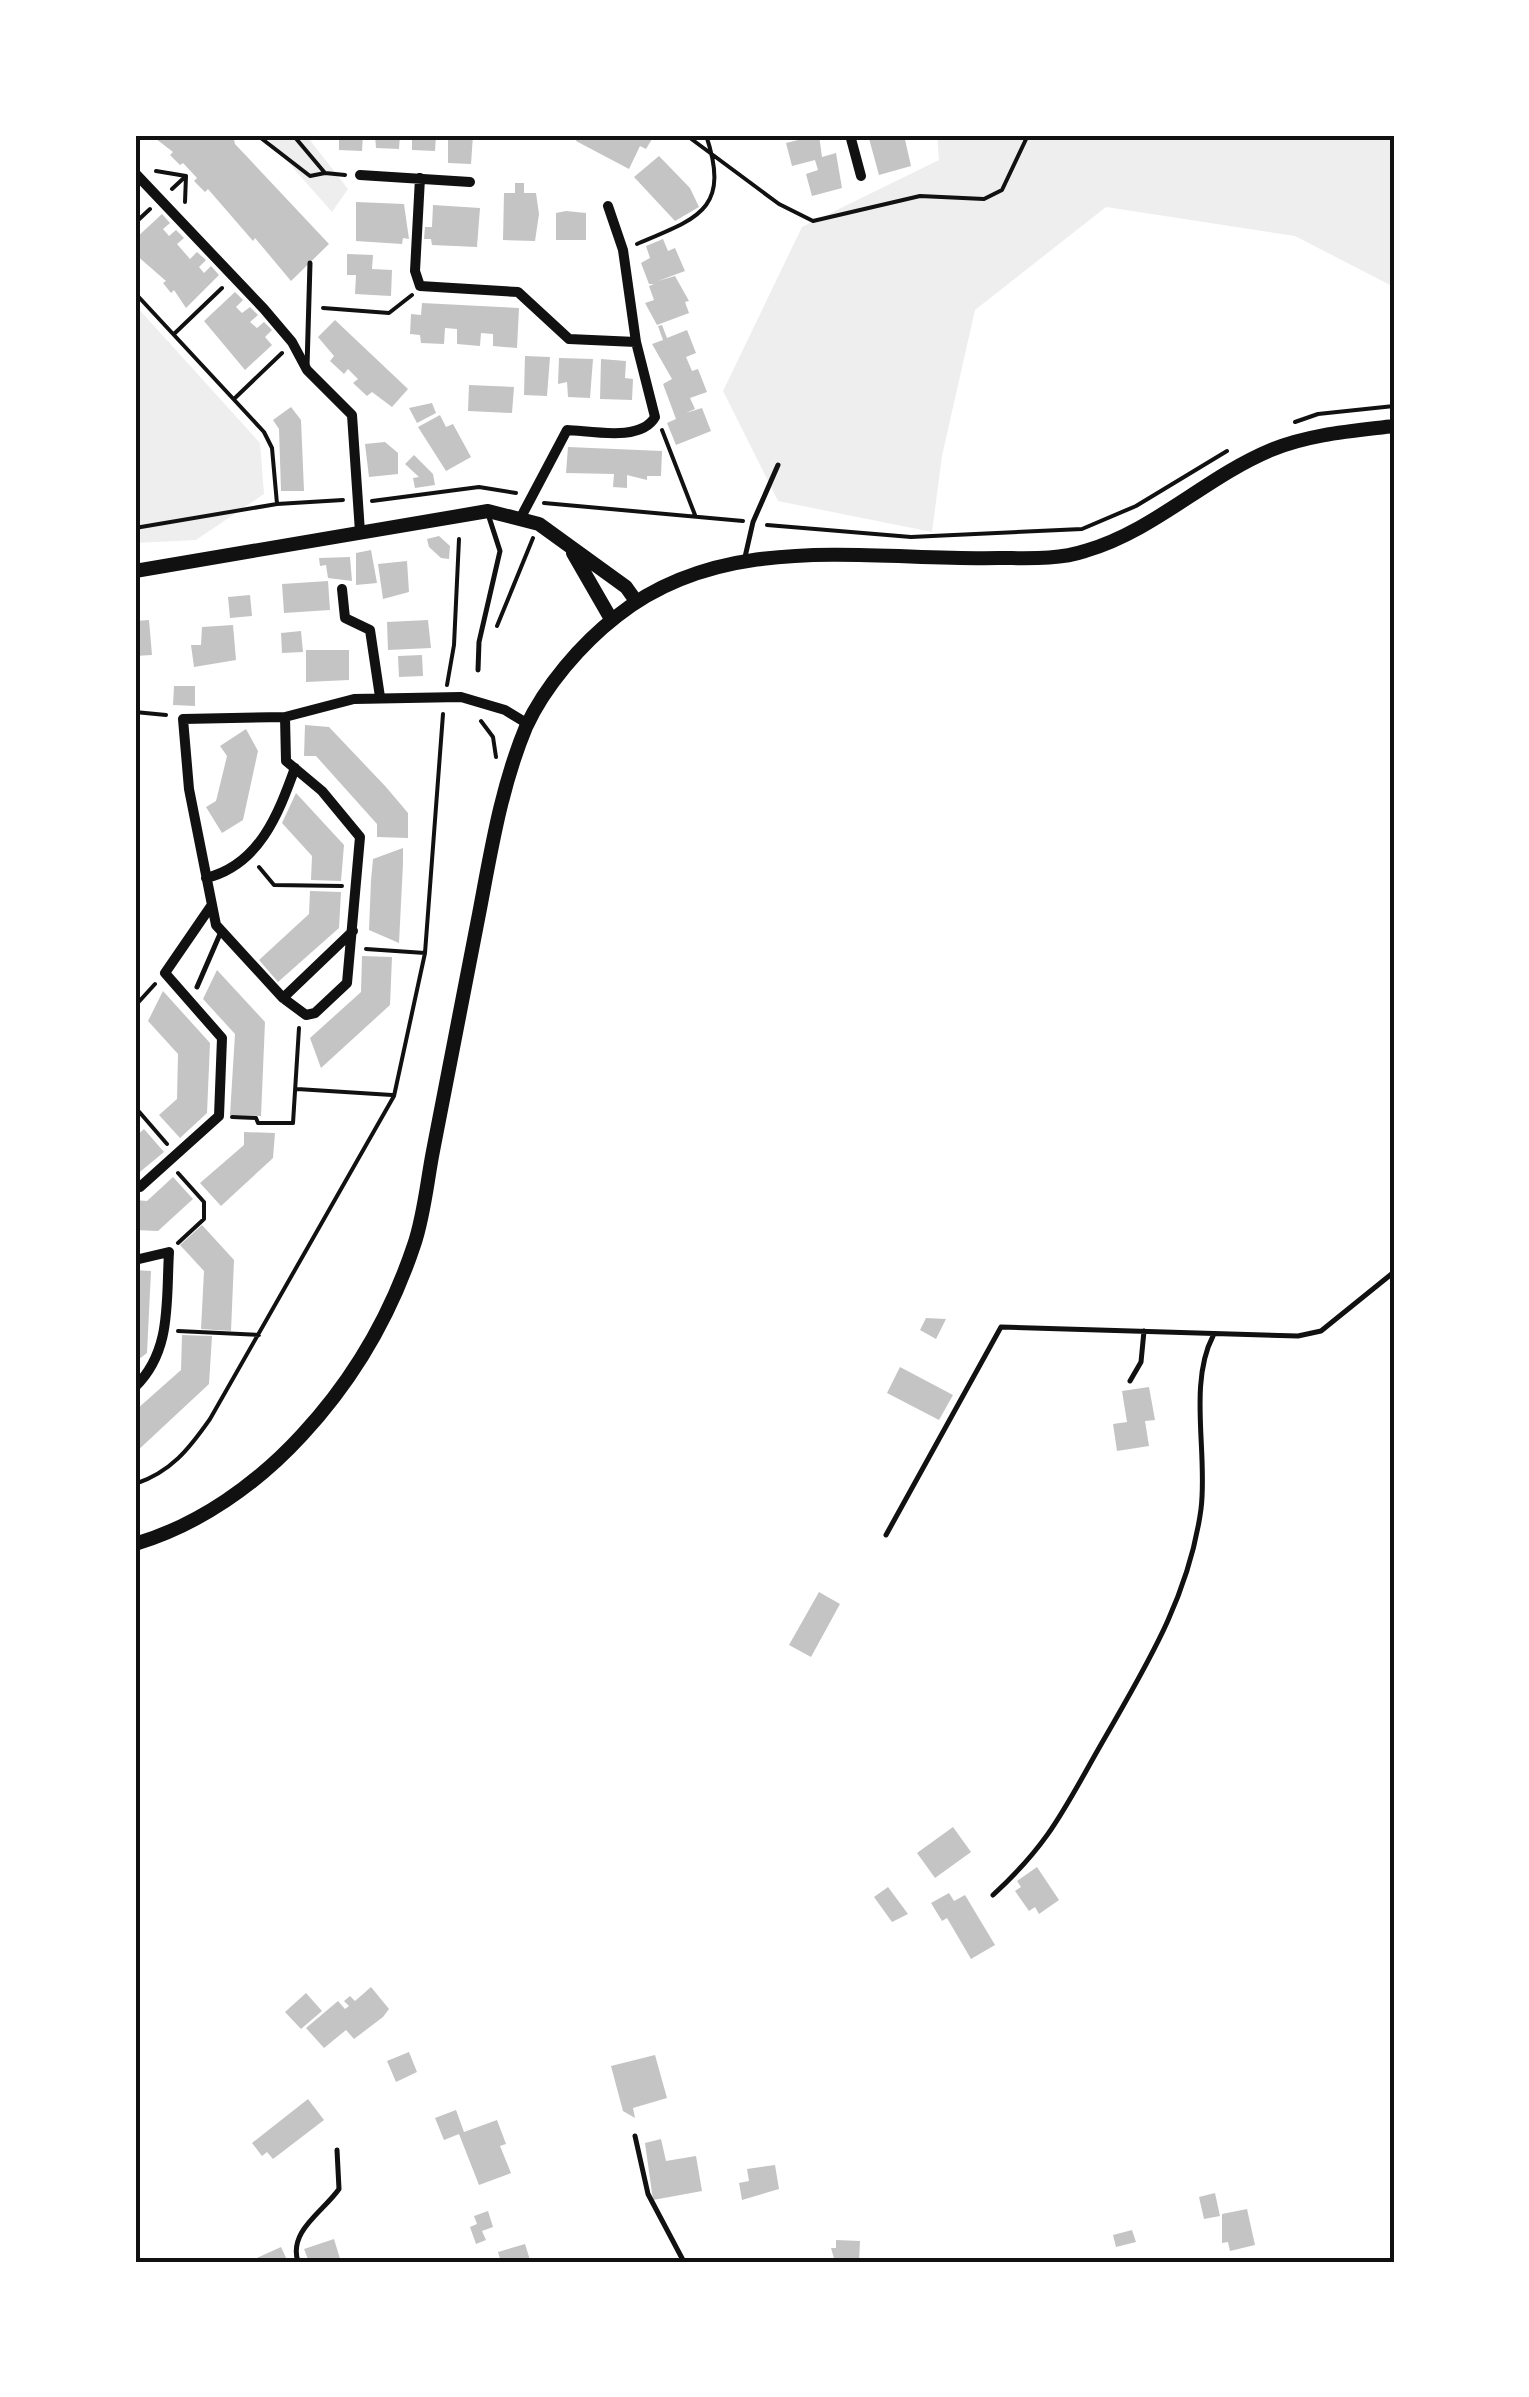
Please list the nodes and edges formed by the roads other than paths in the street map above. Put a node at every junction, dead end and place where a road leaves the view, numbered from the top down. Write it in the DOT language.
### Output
graph roads {
  1 [pos="850,135"];
  2 [pos="135,173"];
  3 [pos="360,175"];
  4 [pos="861,176"];
  5 [pos="420,178"];
  6 [pos="470,182"];
  7 [pos="608,206"];
  8 [pos="310,263"];
  9 [pos="636,342"];
  10 [pos="308,370"];
  11 [pos="1394,426"];
  12 [pos="778,465"];
  13 [pos="488,511"];
  14 [pos="521,517"];
  15 [pos="360,532"];
  16 [pos="570,548"];
  17 [pos="744,560"];
  18 [pos="135,572"];
  19 [pos="342,589"];
  20 [pos="636,601"];
  21 [pos="612,620"];
  22 [pos="478,670"];
  23 [pos="380,697"];
  24 [pos="285,717"];
  25 [pos="528,724"];
  26 [pos="295,768"];
  27 [pos="206,878"];
  28 [pos="211,906"];
  29 [pos="353,931"];
  30 [pos="220,934"];
  31 [pos="198,988"];
  32 [pos="284,998"];
  33 [pos="135,1186"];
  34 [pos="135,1260"];
  35 [pos="1394,1272"];
  36 [pos="1144,1331"];
  37 [pos="1214,1334"];
  38 [pos="1130,1381"];
  39 [pos="135,1387"];
  40 [pos="886,1535"];
  41 [pos="135,1544"];
  42 [pos="993,1896"];
  43 [pos="636,2136"];
  44 [pos="337,2150"];
  45 [pos="298,2262"];
  46 [pos="684,2262"];
  1 -- 4 [label="street"];
  2 -- 10 [label="street"];
  3 -- 5 [label="street"];
  5 -- 6 [label="street"];
  5 -- 9 [label="street"];
  7 -- 9 [label="street"];
  8 -- 10 [label="lane"];
  9 -- 14 [label="street"];
  10 -- 15 [label="street"];
  11 -- 17 [label="main road"];
  12 -- 17 [label="lane"];
  13 -- 14 [label="main road"];
  13 -- 15 [label="main road"];
  13 -- 22 [label="lane"];
  14 -- 16 [label="main road"];
  15 -- 18 [label="main road"];
  16 -- 20 [label="main road"];
  16 -- 21 [label="main road"];
  17 -- 20 [label="main road"];
  19 -- 23 [label="street"];
  20 -- 21 [label="main road"];
  21 -- 25 [label="main road"];
  23 -- 24 [label="street"];
  23 -- 25 [label="street"];
  24 -- 26 [label="street"];
  24 -- 27 [label="street"];
  25 -- 41 [label="main road"];
  26 -- 27 [label="street"];
  26 -- 29 [label="street"];
  27 -- 28 [label="street"];
  28 -- 30 [label="street"];
  28 -- 33 [label="street"];
  29 -- 32 [label="street"];
  29 -- 32 [label="street"];
  30 -- 31 [label="lane"];
  30 -- 32 [label="street"];
  34 -- 39 [label="street"];
  35 -- 37 [label="lane"];
  36 -- 37 [label="lane"];
  36 -- 38 [label="lane"];
  36 -- 40 [label="lane"];
  37 -- 42 [label="lane"];
  43 -- 46 [label="lane"];
  44 -- 45 [label="lane"];
}
